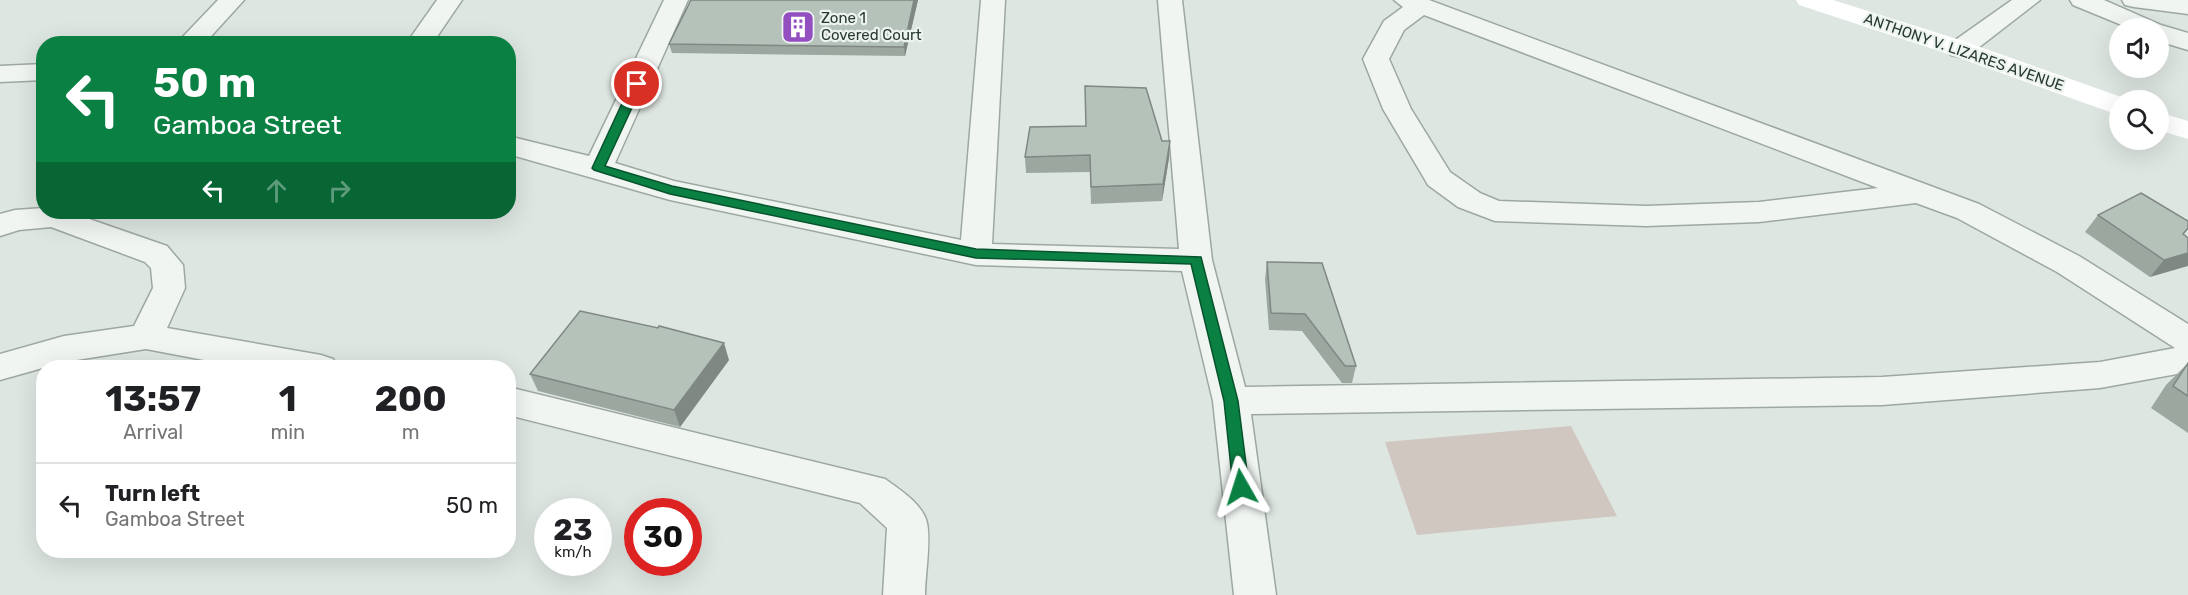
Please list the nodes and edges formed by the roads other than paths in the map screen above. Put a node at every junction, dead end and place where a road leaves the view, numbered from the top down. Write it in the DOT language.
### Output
graph roads {
  1 [pos="232,0"];
  2 [pos="450,0"];
  3 [pos="676,0"];
  4 [pos="993,0"];
  5 [pos="1170,0"];
  6 [pos="1808,0"];
  7 [pos="2028,0"];
  8 [pos="2082,0"];
  9 [pos="2134,0"];
  10 [pos="1414,3"];
  11 [pos="2188,7"];
  12 [pos="2126,18"];
  13 [pos="197,36"];
  14 [pos="425,36"];
  15 [pos="2169,36"];
  16 [pos="2188,42"];
  17 [pos="1960,49"];
  18 [pos="36,72"];
  19 [pos="0,74"];
  20 [pos="2109,102"];
  21 [pos="2169,124"];
  22 [pos="2188,130"];
  23 [pos="516,147"];
  24 [pos="598,168"];
  25 [pos="1920,192"];
  26 [pos="36,218"];
  27 [pos="59,219"];
  28 [pos="0,226"];
  29 [pos="976,254"];
  30 [pos="1196,260"];
  31 [pos="146,337"];
  32 [pos="2188,340"];
  33 [pos="2188,359"];
  34 [pos="276,360"];
  35 [pos="0,367"];
  36 [pos="1231,401"];
  37 [pos="516,403"];
  38 [pos="904,595"];
  39 [pos="1256,595"];
  1 -- 13 [label="street"];
  2 -- 14 [label="street"];
  3 -- 24 [label="street"];
  4 -- 29 [label="street"];
  5 -- 30 [label="street"];
  6 -- 17 [label="main road, ANTHONY V. LIZARES AVENUE"];
  7 -- 17 [label="street"];
  8 -- 12 [label="street"];
  9 -- 11 [label="street"];
  10 -- 25 [label="street"];
  10 -- 25 [label="street"];
  15 -- 16 [label="street"];
  17 -- 20 [label="main road, ANTHONY V. LIZARES AVENUE"];
  18 -- 19 [label="street"];
  21 -- 22 [label="main road"];
  23 -- 24 [label="street"];
  24 -- 29 [label="street"];
  25 -- 32 [label="street"];
  26 -- 28 [label="street"];
  27 -- 31 [label="street"];
  29 -- 30 [label="street"];
  30 -- 36 [label="street"];
  31 -- 34 [label="street"];
  31 -- 35 [label="street"];
  33 -- 36 [label="street"];
  36 -- 39 [label="street"];
  37 -- 38 [label="street"];
}
